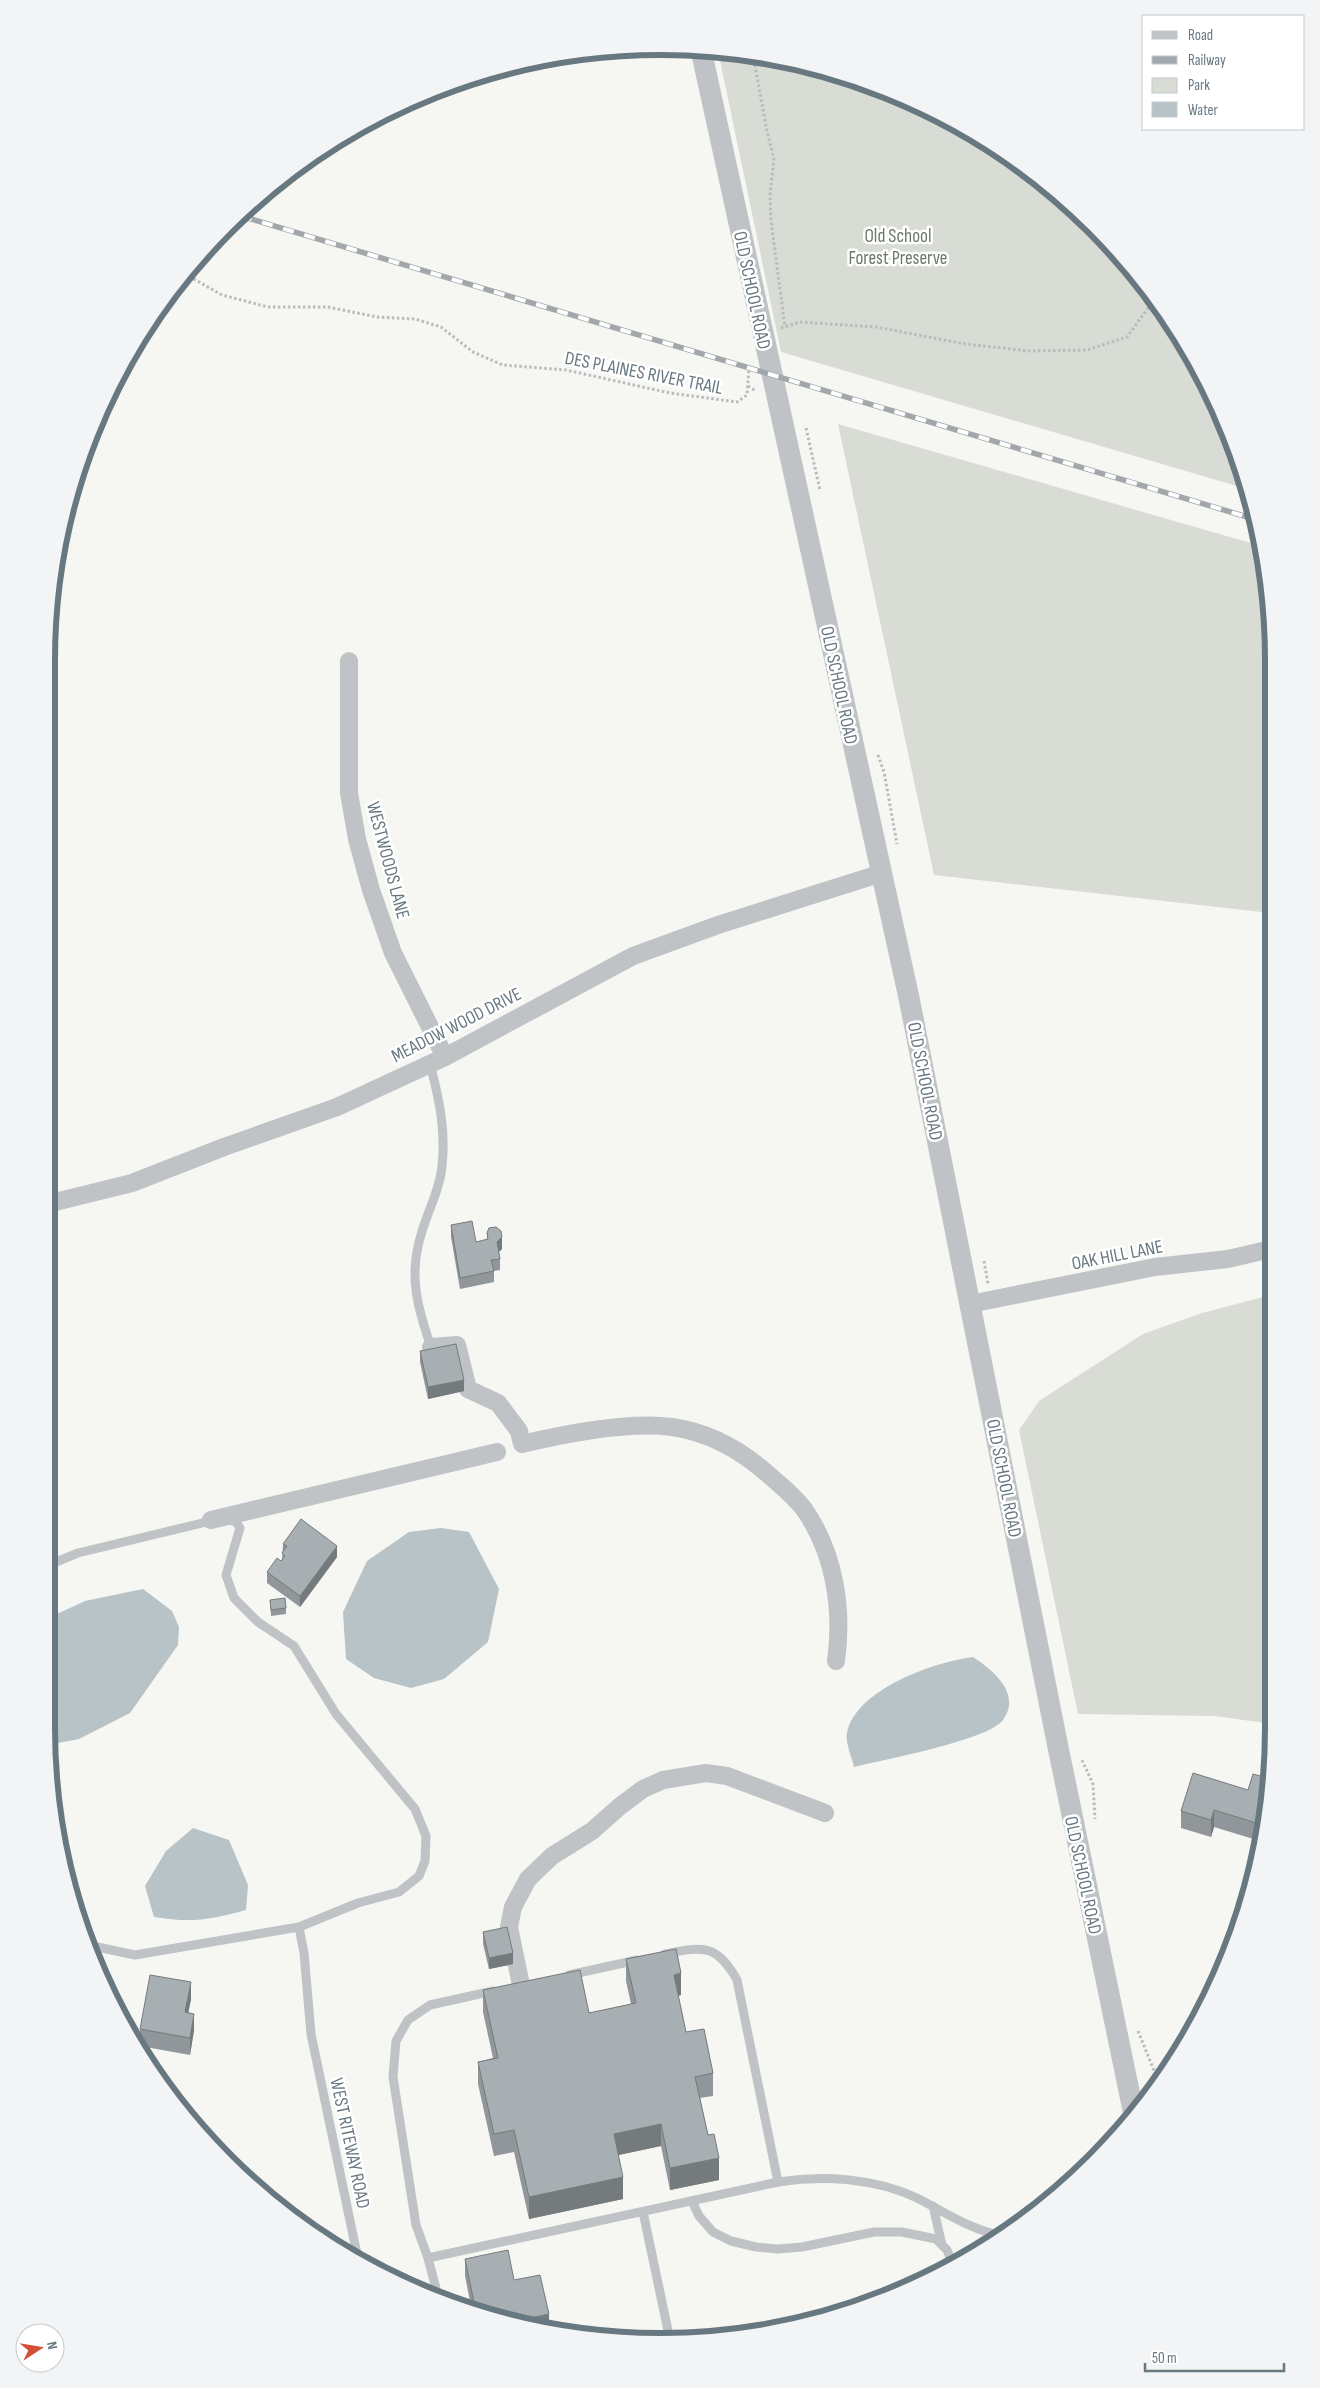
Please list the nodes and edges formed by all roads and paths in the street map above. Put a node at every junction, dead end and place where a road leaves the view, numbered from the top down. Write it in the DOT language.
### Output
graph roads {
  1 [pos="702,56"];
  2 [pos="754,63"];
  3 [pos="191,278"];
  4 [pos="1150,306"];
  5 [pos="786,327"];
  6 [pos="763,333"];
  7 [pos="748,360"];
  8 [pos="349,661"];
  9 [pos="882,873"];
  10 [pos="438,1060"];
  11 [pos="55,1202"];
  12 [pos="1265,1250"];
  13 [pos="970,1304"];
  14 [pos="431,1348"];
  15 [pos="497,1452"];
  16 [pos="211,1520"];
  17 [pos="55,1562"];
  18 [pos="836,1661"];
  19 [pos="825,1813"];
  20 [pos="299,1927"];
  21 [pos="96,1947"];
  22 [pos="558,1977"];
  23 [pos="517,1986"];
  24 [pos="1132,2106"];
  25 [pos="778,2182"];
  26 [pos="692,2201"];
  27 [pos="933,2206"];
  28 [pos="643,2212"];
  29 [pos="991,2234"];
  30 [pos="942,2245"];
  31 [pos="356,2252"];
  32 [pos="428,2258"];
  33 [pos="951,2258"];
  34 [pos="436,2290"];
  35 [pos="668,2333"];
  1 -- 6 [label="street, OLD SCHOOL ROAD"];
  2 -- 5 [label="path"];
  3 -- 7 [label="path, DES PLAINES RIVER TRAIL"];
  4 -- 5 [label="path"];
  5 -- 6 [label="path"];
  6 -- 9 [label="street, OLD SCHOOL ROAD"];
  8 -- 10 [label="street, WESTWOODS LANE"];
  9 -- 10 [label="street, MEADOW WOOD DRIVE"];
  9 -- 13 [label="street, OLD SCHOOL ROAD"];
  10 -- 11 [label="street, MEADOW WOOD DRIVE"];
  10 -- 14 [label="lane"];
  12 -- 13 [label="street, OAK HILL LANE"];
  13 -- 24 [label="street, OLD SCHOOL ROAD"];
  14 -- 18 [label="street"];
  15 -- 16 [label="street"];
  16 -- 17 [label="lane"];
  16 -- 20 [label="lane"];
  19 -- 23 [label="street"];
  20 -- 21 [label="lane"];
  20 -- 31 [label="lane, WEST RITEWAY ROAD"];
  22 -- 25 [label="lane"];
  23 -- 32 [label="lane"];
  25 -- 26 [label="lane"];
  25 -- 27 [label="lane"];
  26 -- 28 [label="lane"];
  26 -- 30 [label="lane"];
  27 -- 29 [label="lane"];
  27 -- 30 [label="lane"];
  28 -- 32 [label="lane"];
  28 -- 35 [label="lane"];
  30 -- 33 [label="lane"];
  32 -- 34 [label="lane"];
}
